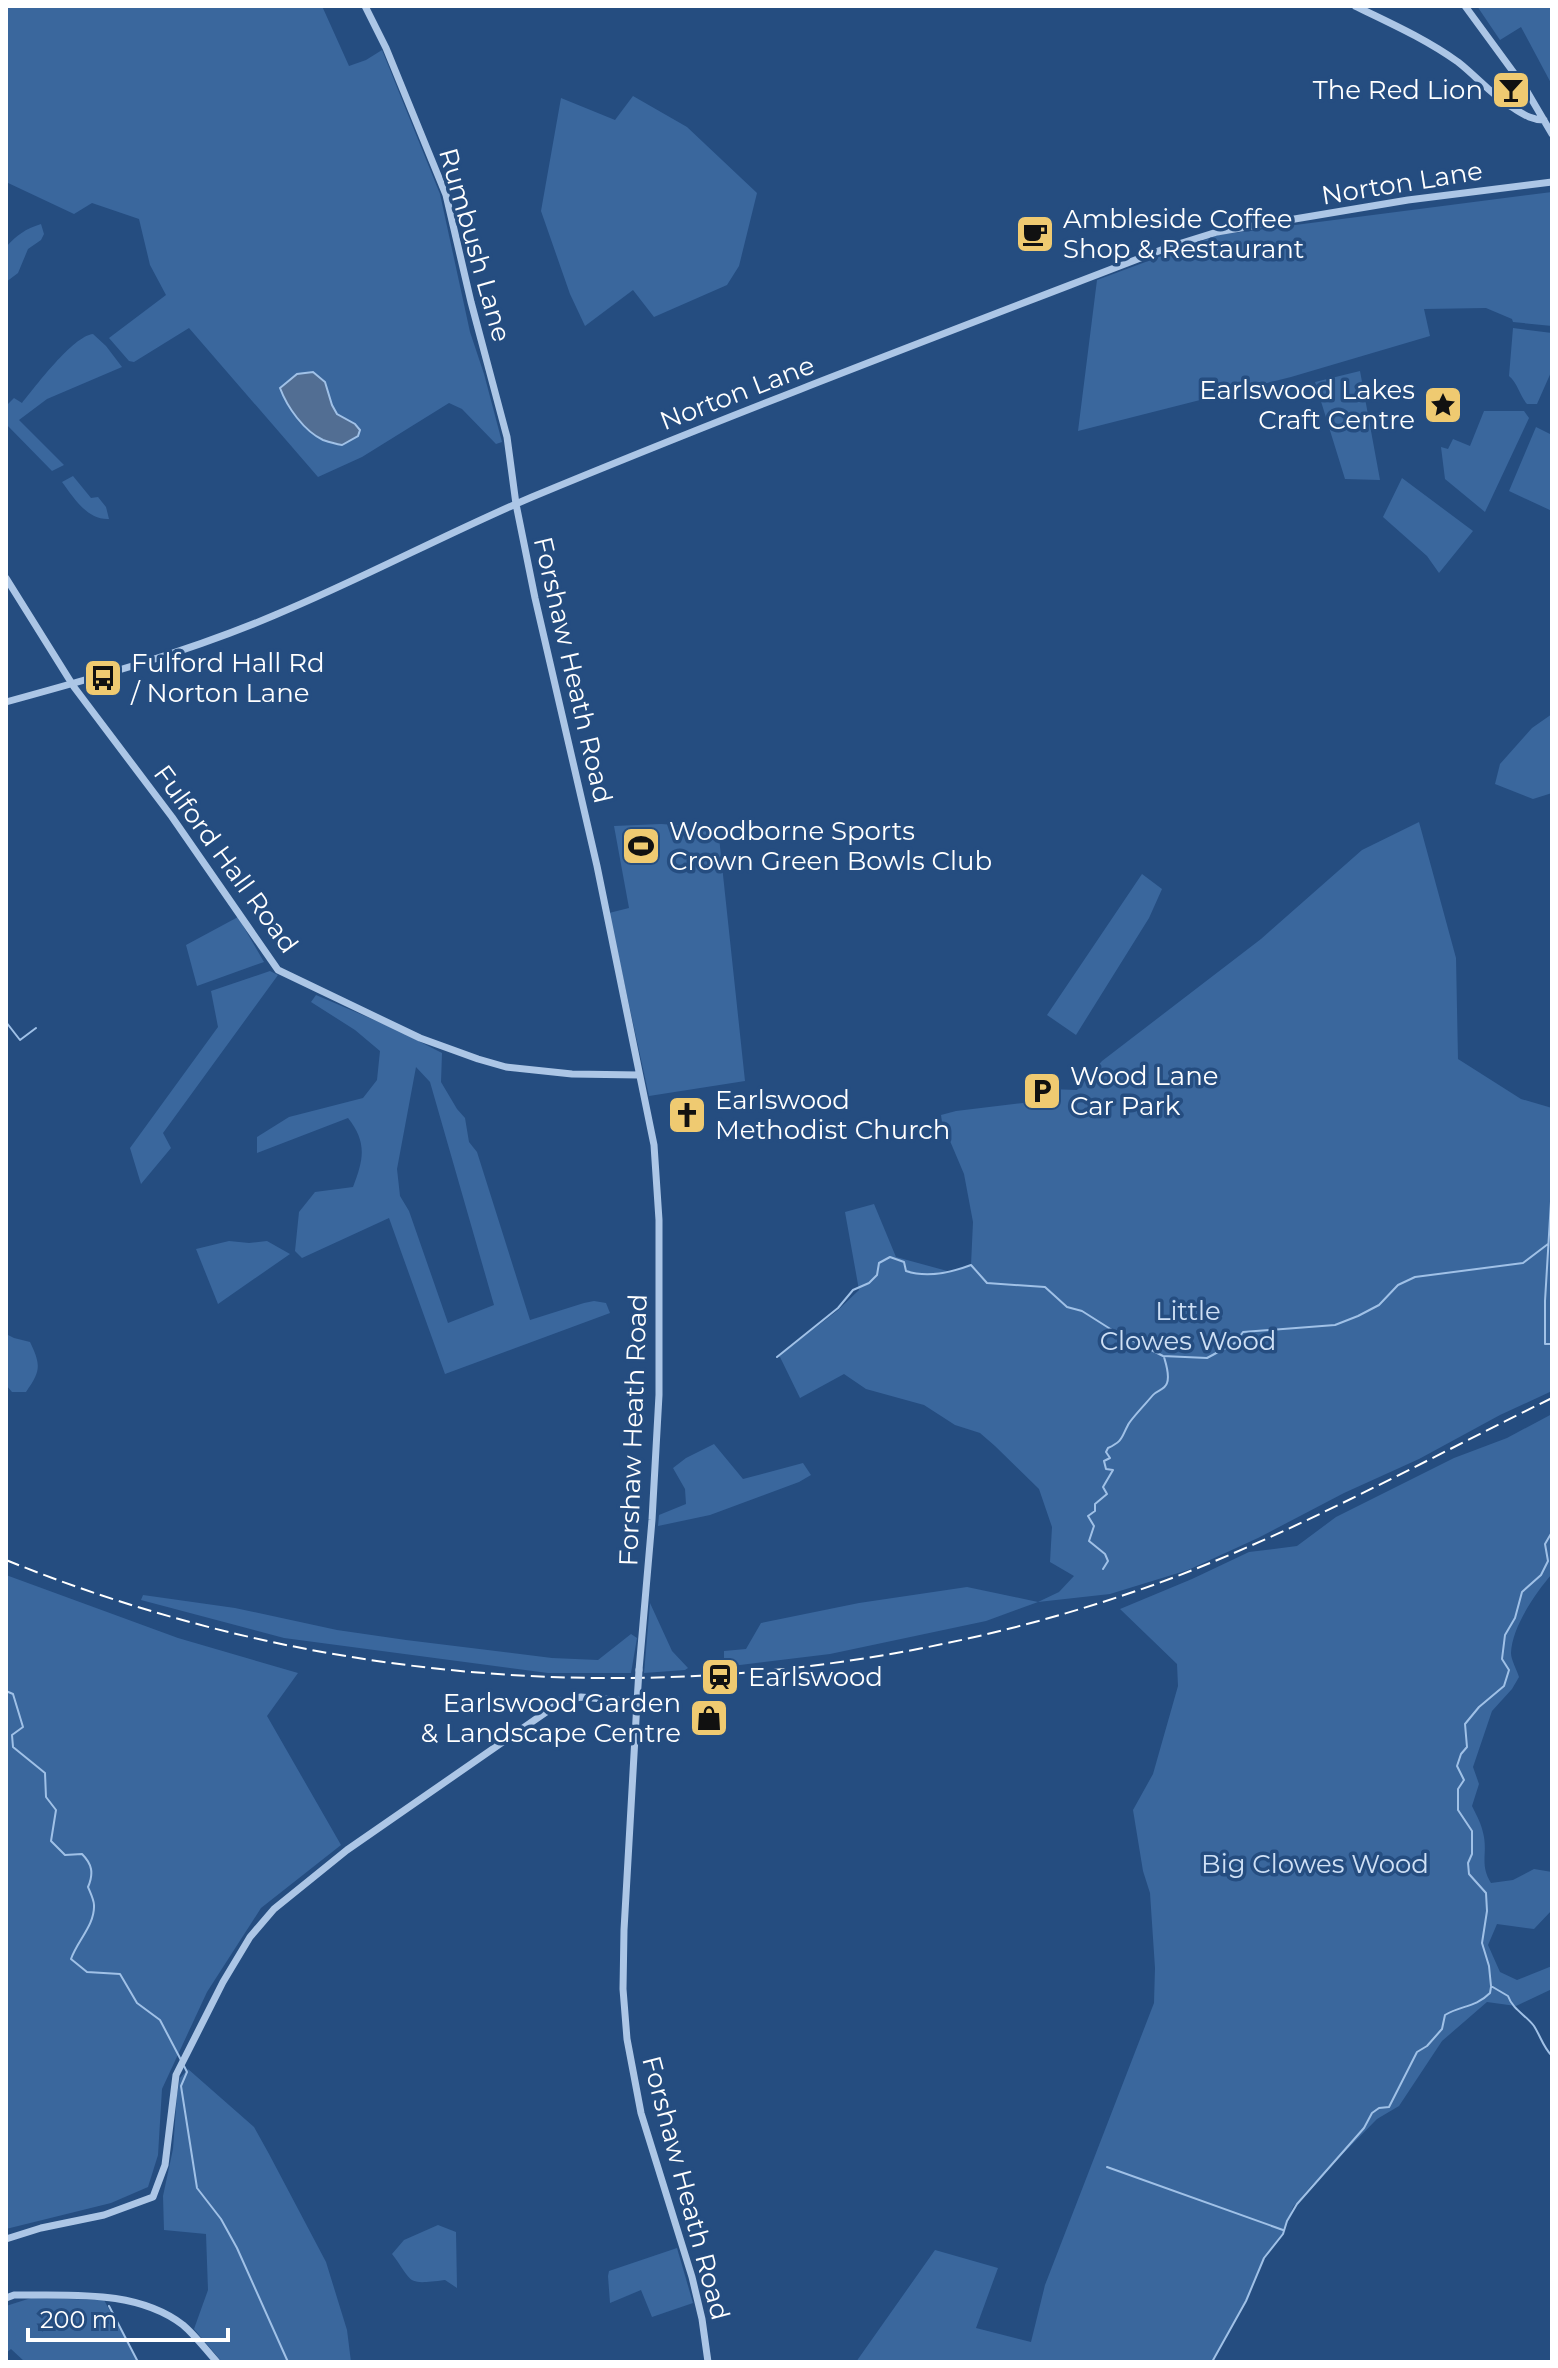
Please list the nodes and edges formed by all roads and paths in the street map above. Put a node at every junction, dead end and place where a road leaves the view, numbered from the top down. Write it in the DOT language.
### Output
graph roads {
  1 [pos="365,6"];
  2 [pos="1355,6"];
  3 [pos="1465,6"];
  4 [pos="1544,120"];
  5 [pos="1552,134"];
  6 [pos="1552,182"];
  7 [pos="516,504"];
  8 [pos="6,578"];
  9 [pos="72,684"];
  10 [pos="6,702"];
  11 [pos="639,1075"];
  12 [pos="637,1702"];
  13 [pos="6,2239"];
  14 [pos="9,2295"];
  15 [pos="217,2362"];
  16 [pos="708,2362"];
  1 -- 7 [label="street, Rumbush Lane"];
  2 -- 4 [label="street"];
  3 -- 4 [label="street"];
  4 -- 5 [label="street"];
  6 -- 7 [label="street, Norton Lane"];
  7 -- 9 [label="street, Norton Lane"];
  7 -- 11 [label="street, Forshaw Heath Road"];
  8 -- 9 [label="street, Fulford Hall Road"];
  9 -- 10 [label="street, Norton Lane"];
  9 -- 11 [label="street, Fulford Hall Road"];
  11 -- 12 [label="street, Forshaw Heath Road, bridge"];
  12 -- 13 [label="street"];
  12 -- 16 [label="street, Forshaw Heath Road"];
  14 -- 15 [label="street"];
}
